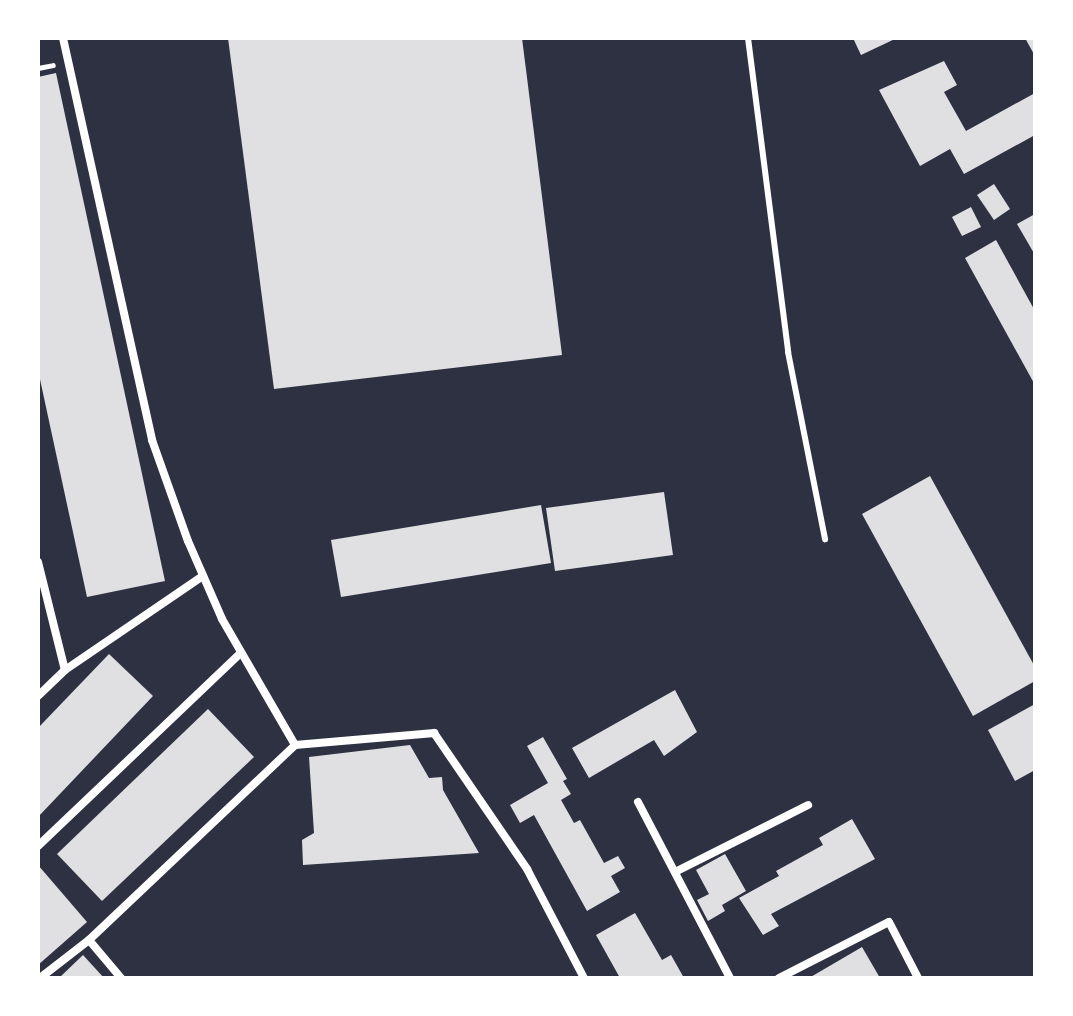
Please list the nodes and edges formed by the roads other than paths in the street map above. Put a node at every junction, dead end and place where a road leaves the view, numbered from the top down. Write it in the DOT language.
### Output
graph roads {
  1 [pos="63,38"];
  2 [pos="748,38"];
  3 [pos="825,539"];
  4 [pos="38,562"];
  5 [pos="203,576"];
  6 [pos="241,653"];
  7 [pos="65,670"];
  8 [pos="38,696"];
  9 [pos="295,745"];
  10 [pos="638,802"];
  11 [pos="808,805"];
  12 [pos="38,846"];
  13 [pos="675,872"];
  14 [pos="89,940"];
  15 [pos="40,978"];
  16 [pos="121,978"];
  17 [pos="584,978"];
  18 [pos="730,978"];
  19 [pos="779,978"];
  20 [pos="918,978"];
  1 -- 5 [label="street"];
  2 -- 3 [label="lane"];
  4 -- 7 [label="street"];
  5 -- 6 [label="street"];
  5 -- 7 [label="street"];
  6 -- 9 [label="street"];
  6 -- 12 [label="street"];
  7 -- 8 [label="street"];
  9 -- 14 [label="street"];
  9 -- 17 [label="street"];
  10 -- 13 [label="street"];
  11 -- 13 [label="street"];
  13 -- 18 [label="street"];
  14 -- 15 [label="street"];
  14 -- 16 [label="street"];
  19 -- 20 [label="street"];
}
